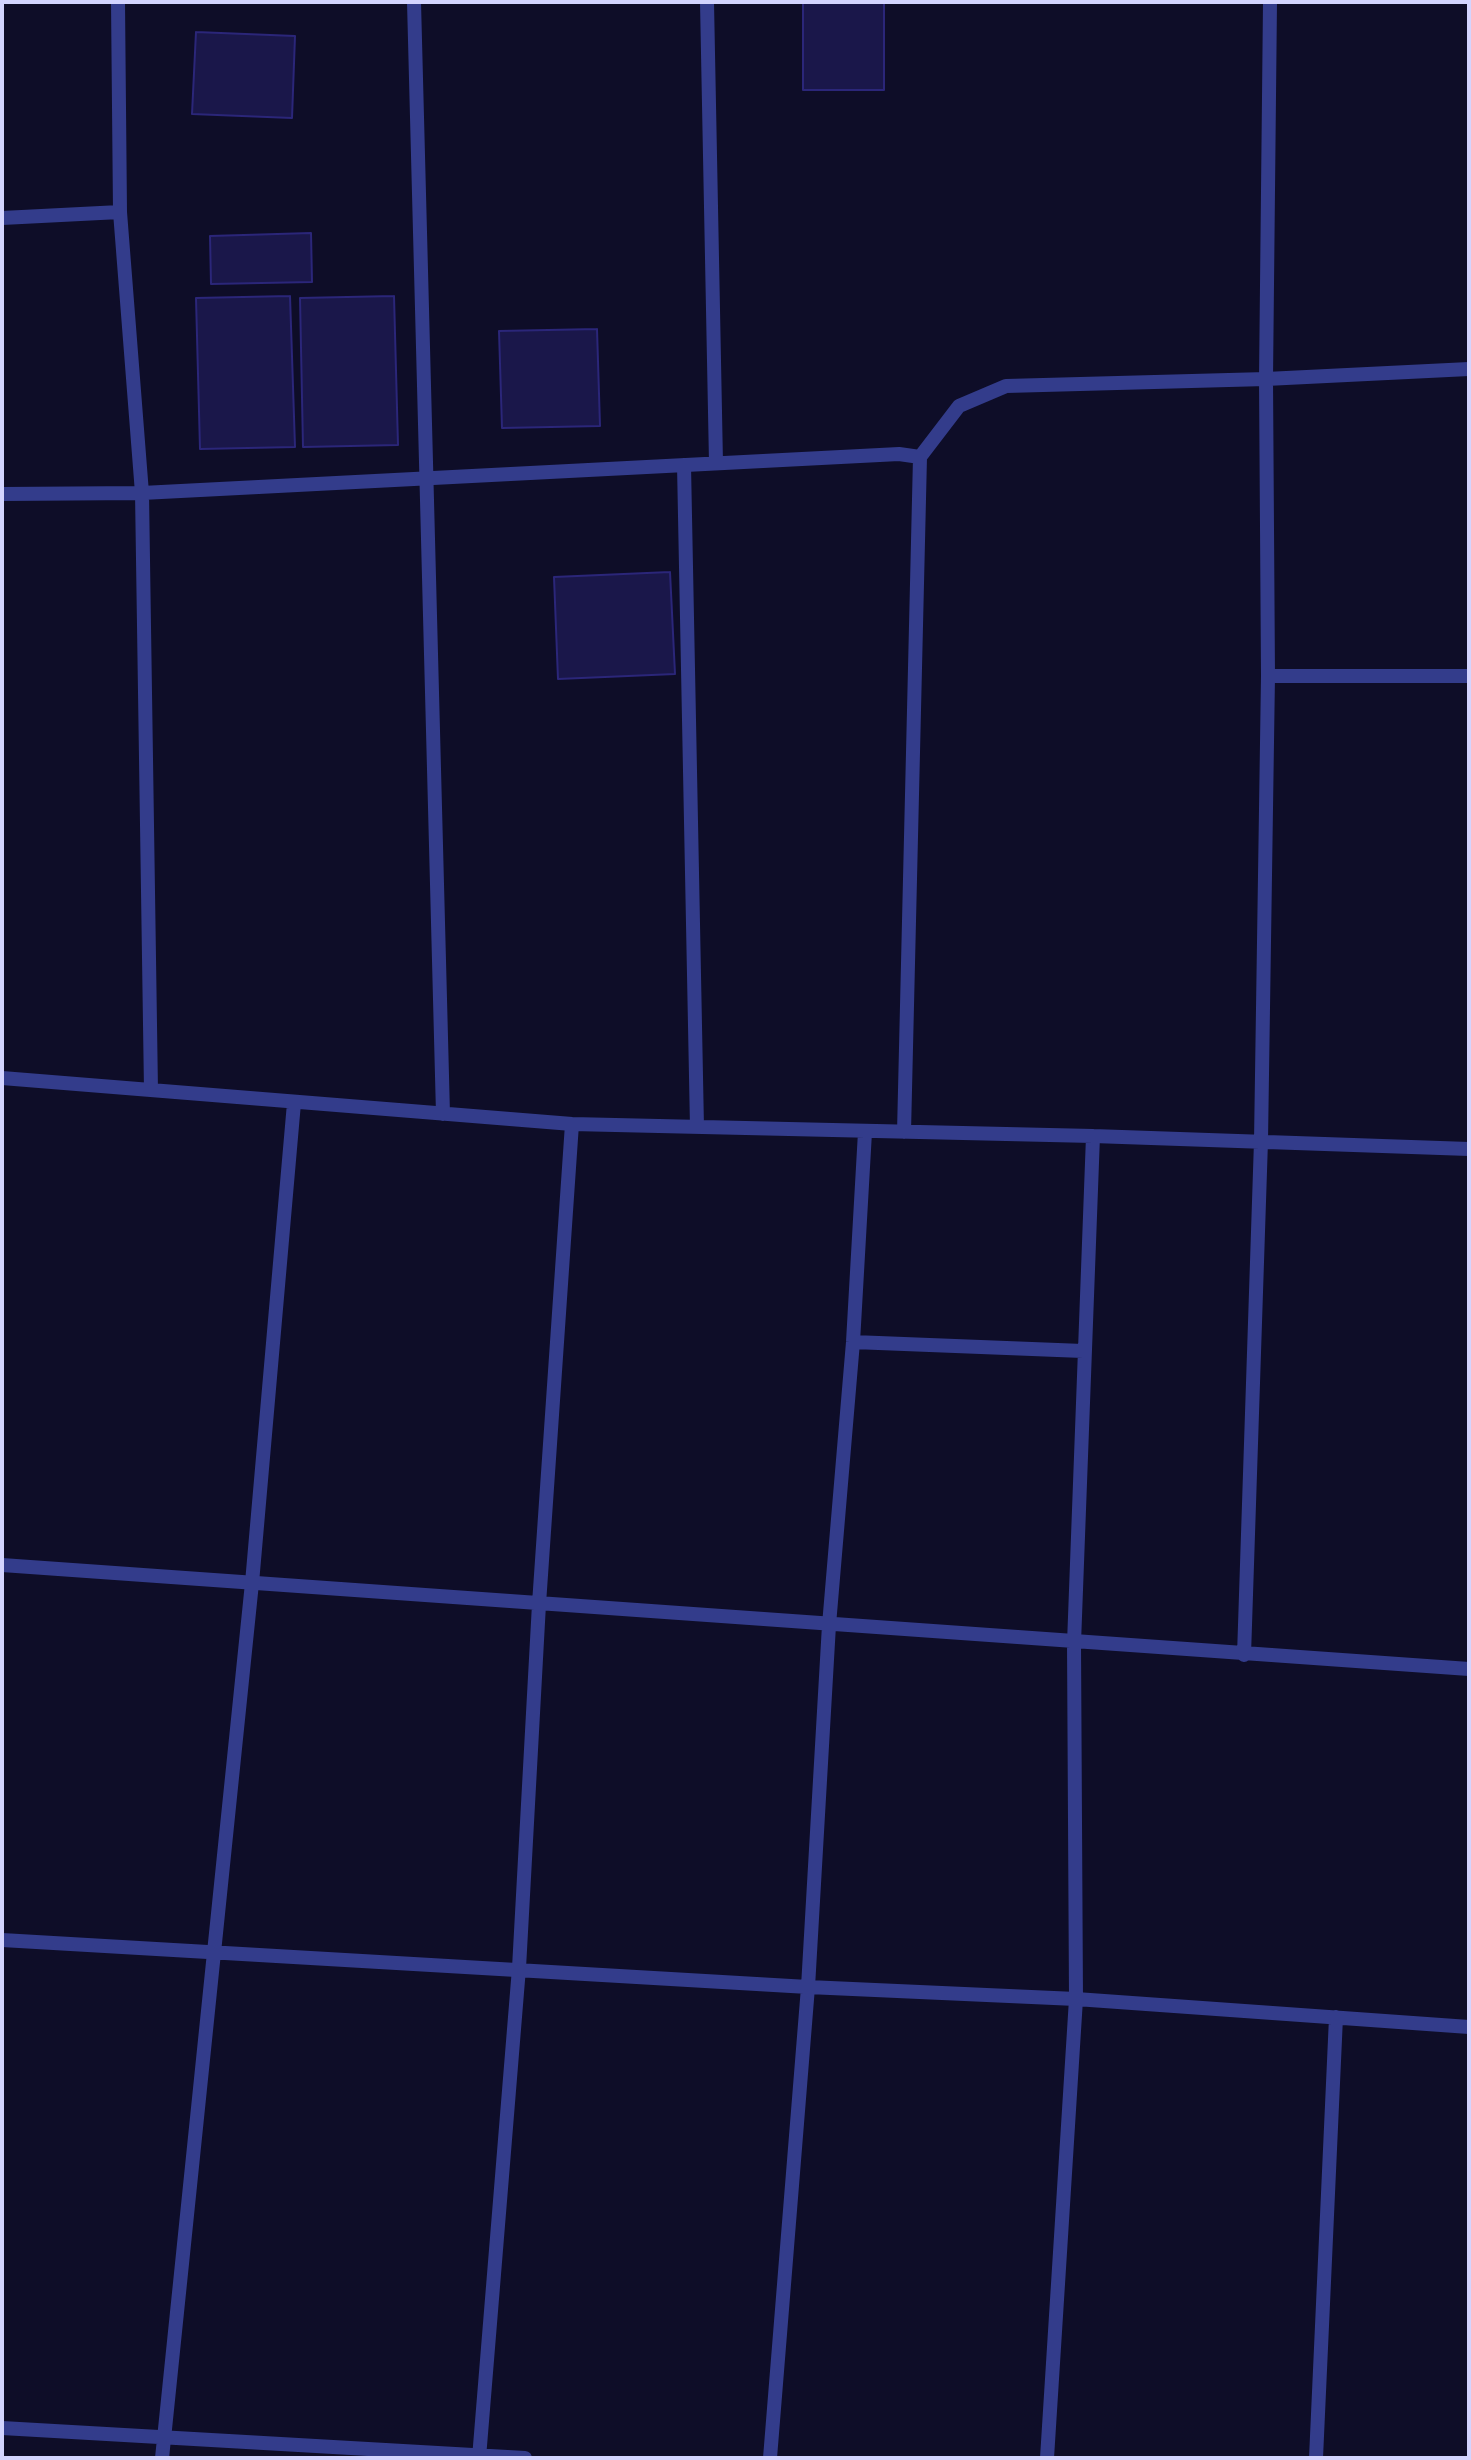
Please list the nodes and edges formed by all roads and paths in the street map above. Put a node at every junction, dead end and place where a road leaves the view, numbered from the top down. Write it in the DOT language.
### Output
graph roads {
  1 [pos="118,2"];
  2 [pos="414,2"];
  3 [pos="708,2"];
  4 [pos="1270,2"];
  5 [pos="120,212"];
  6 [pos="2,218"];
  7 [pos="1469,369"];
  8 [pos="1266,379"];
  9 [pos="919,457"];
  10 [pos="716,463"];
  11 [pos="684,465"];
  12 [pos="428,477"];
  13 [pos="142,493"];
  14 [pos="2,494"];
  15 [pos="1268,676"];
  16 [pos="1469,676"];
  17 [pos="2,1078"];
  18 [pos="150,1090"];
  19 [pos="294,1103"];
  20 [pos="443,1114"];
  21 [pos="572,1124"];
  22 [pos="697,1127"];
  23 [pos="865,1132"];
  24 [pos="904,1132"];
  25 [pos="1093,1136"];
  26 [pos="1261,1141"];
  27 [pos="1469,1149"];
  28 [pos="853,1342"];
  29 [pos="1083,1351"];
  30 [pos="2,1565"];
  31 [pos="252,1583"];
  32 [pos="539,1604"];
  33 [pos="829,1625"];
  34 [pos="1074,1643"];
  35 [pos="1244,1655"];
  36 [pos="1469,1669"];
  37 [pos="2,1940"];
  38 [pos="212,1952"];
  39 [pos="519,1968"];
  40 [pos="808,1987"];
  41 [pos="1076,1999"];
  42 [pos="1336,2017"];
  43 [pos="1469,2027"];
  44 [pos="2,2428"];
  45 [pos="164,2437"];
  46 [pos="479,2457"];
  47 [pos="162,2458"];
  48 [pos="525,2458"];
  49 [pos="769,2458"];
  50 [pos="1046,2458"];
  51 [pos="1316,2458"];
  1 -- 5 [label="street"];
  2 -- 12 [label="street"];
  3 -- 10 [label="street"];
  4 -- 8 [label="street"];
  5 -- 6 [label="street"];
  5 -- 13 [label="street"];
  7 -- 8 [label="street"];
  8 -- 9 [label="street"];
  8 -- 15 [label="street"];
  9 -- 10 [label="street"];
  9 -- 24 [label="street"];
  10 -- 11 [label="street"];
  11 -- 12 [label="street"];
  11 -- 22 [label="street"];
  12 -- 13 [label="street"];
  12 -- 20 [label="street"];
  13 -- 14 [label="street"];
  13 -- 18 [label="street"];
  15 -- 16 [label="street"];
  15 -- 26 [label="street"];
  17 -- 18 [label="street"];
  18 -- 19 [label="street"];
  19 -- 20 [label="street"];
  19 -- 31 [label="street"];
  20 -- 21 [label="street"];
  21 -- 22 [label="street"];
  21 -- 32 [label="street"];
  22 -- 23 [label="street"];
  23 -- 24 [label="street"];
  23 -- 28 [label="street"];
  24 -- 25 [label="street"];
  25 -- 26 [label="street"];
  25 -- 29 [label="street"];
  26 -- 27 [label="street"];
  26 -- 35 [label="street"];
  28 -- 29 [label="street"];
  28 -- 33 [label="street"];
  29 -- 34 [label="street"];
  30 -- 31 [label="street"];
  31 -- 32 [label="street"];
  31 -- 38 [label="street"];
  32 -- 33 [label="street"];
  32 -- 39 [label="street"];
  33 -- 34 [label="street"];
  33 -- 40 [label="street"];
  34 -- 35 [label="street"];
  34 -- 41 [label="street"];
  35 -- 36 [label="street"];
  37 -- 38 [label="street"];
  38 -- 39 [label="street"];
  38 -- 45 [label="street"];
  39 -- 40 [label="street"];
  39 -- 46 [label="street"];
  40 -- 41 [label="street"];
  40 -- 49 [label="street"];
  41 -- 42 [label="street"];
  41 -- 50 [label="street"];
  42 -- 43 [label="street"];
  42 -- 51 [label="street"];
  44 -- 45 [label="street"];
  45 -- 46 [label="street"];
  45 -- 47 [label="street"];
  46 -- 48 [label="street"];
}
